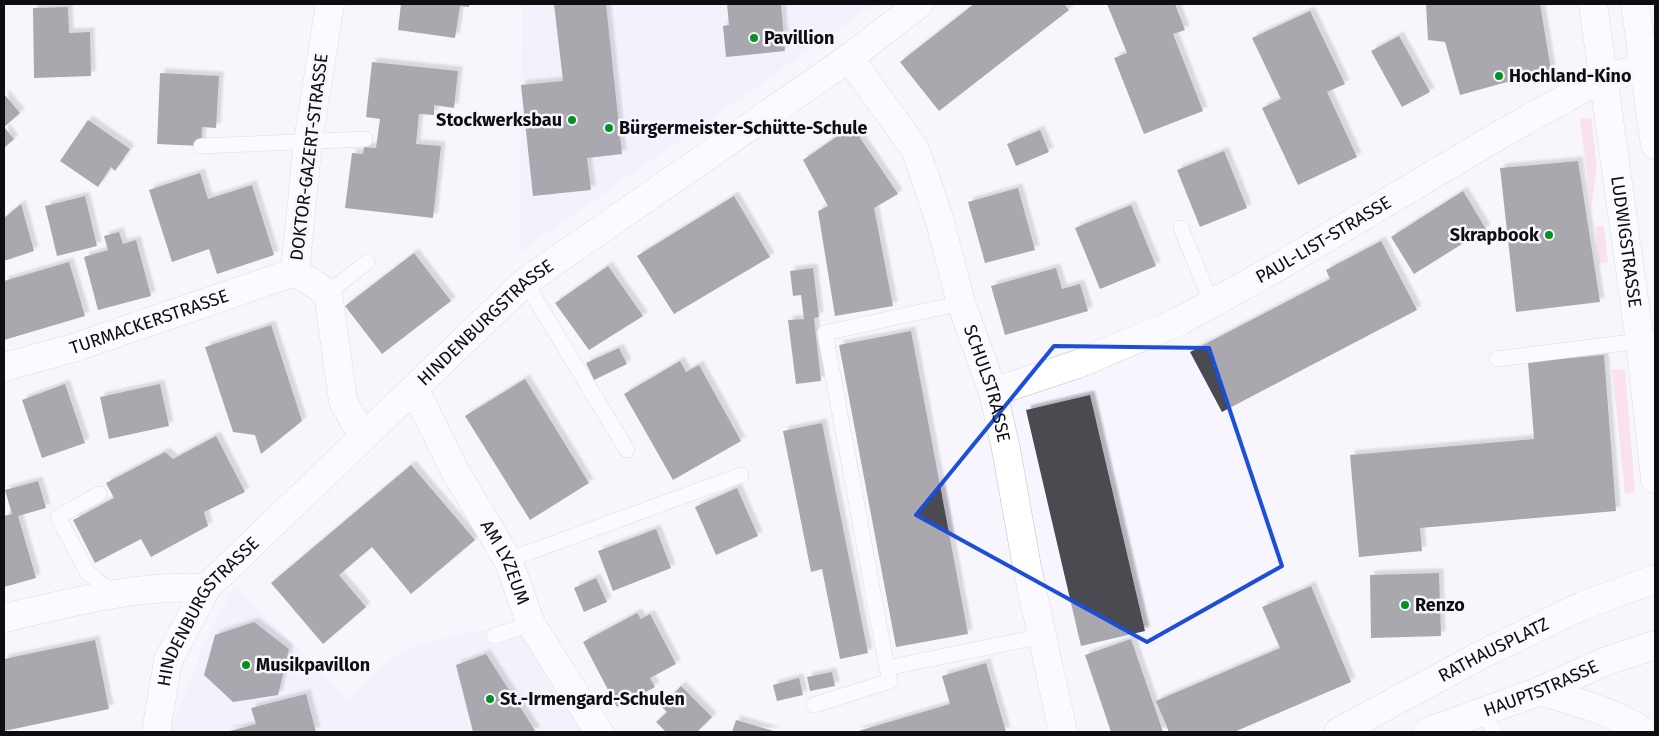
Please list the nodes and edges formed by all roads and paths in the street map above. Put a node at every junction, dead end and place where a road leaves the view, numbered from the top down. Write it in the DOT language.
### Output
graph roads {
  1 [pos="330,4"];
  2 [pos="1593,4"];
  3 [pos="1635,4"];
  4 [pos="906,7"];
  5 [pos="849,58"];
  6 [pos="1648,76"];
  7 [pos="1604,78"];
  8 [pos="365,139"];
  9 [pos="308,141"];
  10 [pos="1655,145"];
  11 [pos="201,146"];
  12 [pos="1181,228"];
  13 [pos="367,262"];
  14 [pos="295,272"];
  15 [pos="525,282"];
  16 [pos="328,292"];
  17 [pos="961,303"];
  18 [pos="1212,304"];
  19 [pos="1648,340"];
  20 [pos="1497,359"];
  21 [pos="4,368"];
  22 [pos="415,390"];
  23 [pos="993,392"];
  24 [pos="363,437"];
  25 [pos="627,450"];
  26 [pos="741,475"];
  27 [pos="1655,479"];
  28 [pos="99,494"];
  29 [pos="508,560"];
  30 [pos="1655,579"];
  31 [pos="206,588"];
  32 [pos="114,594"];
  33 [pos="4,618"];
  34 [pos="531,624"];
  35 [pos="494,636"];
  36 [pos="1042,636"];
  37 [pos="1655,645"];
  38 [pos="886,668"];
  39 [pos="1540,691"];
  40 [pos="814,705"];
  41 [pos="1488,722"];
  42 [pos="156,732"];
  43 [pos="599,732"];
  44 [pos="1063,732"];
  45 [pos="1338,732"];
  46 [pos="1427,732"];
  47 [pos="1644,732"];
  1 -- 9 [label="street, DOKTOR-GAZERT-STRASSE"];
  2 -- 7 [label="street, LUDWIGSTRASSE"];
  3 -- 6 [label="street"];
  4 -- 5 [label="street, HINDENBURGSTRASSE"];
  5 -- 15 [label="street, HINDENBURGSTRASSE"];
  5 -- 17 [label="street, SCHULSTRASSE"];
  6 -- 7 [label="street, PAUL-LIST-STRASSE"];
  6 -- 10 [label="street"];
  7 -- 18 [label="street, PAUL-LIST-STRASSE"];
  7 -- 19 [label="street, LUDWIGSTRASSE"];
  8 -- 9 [label="lane"];
  9 -- 11 [label="lane"];
  9 -- 14 [label="street, DOKTOR-GAZERT-STRASSE"];
  12 -- 18 [label="lane"];
  13 -- 16 [label="lane"];
  14 -- 16 [label="street, DOKTOR-GAZERT-STRASSE"];
  14 -- 21 [label="street, TURMACKERSTRASSE"];
  15 -- 22 [label="street, HINDENBURGSTRASSE"];
  15 -- 25 [label="lane"];
  16 -- 24 [label="street"];
  17 -- 23 [label="street, SCHULSTRASSE"];
  17 -- 38 [label="lane"];
  18 -- 23 [label="street, PAUL-LIST-STRASSE"];
  19 -- 20 [label="lane"];
  19 -- 27 [label="street, LUDWIGSTRASSE"];
  22 -- 24 [label="street, HINDENBURGSTRASSE"];
  22 -- 29 [label="street, AM LYZEUM"];
  23 -- 36 [label="street, SCHULSTRASSE"];
  24 -- 31 [label="street, HINDENBURGSTRASSE"];
  26 -- 29 [label="lane"];
  28 -- 32 [label="lane"];
  29 -- 34 [label="street, AM LYZEUM"];
  30 -- 45 [label="street, RATHAUSPLATZ"];
  31 -- 32 [label="street"];
  31 -- 42 [label="street, HINDENBURGSTRASSE"];
  32 -- 33 [label="street"];
  34 -- 35 [label="lane"];
  34 -- 43 [label="street, AM LYZEUM"];
  36 -- 38 [label="lane"];
  36 -- 44 [label="street, SCHULSTRASSE"];
  37 -- 39 [label="street, HAUPTSTRASSE"];
  38 -- 40 [label="lane"];
  39 -- 41 [label="street, HAUPTSTRASSE"];
  39 -- 47 [label="street"];
  41 -- 46 [label="street, HAUPTSTRASSE"];
}
